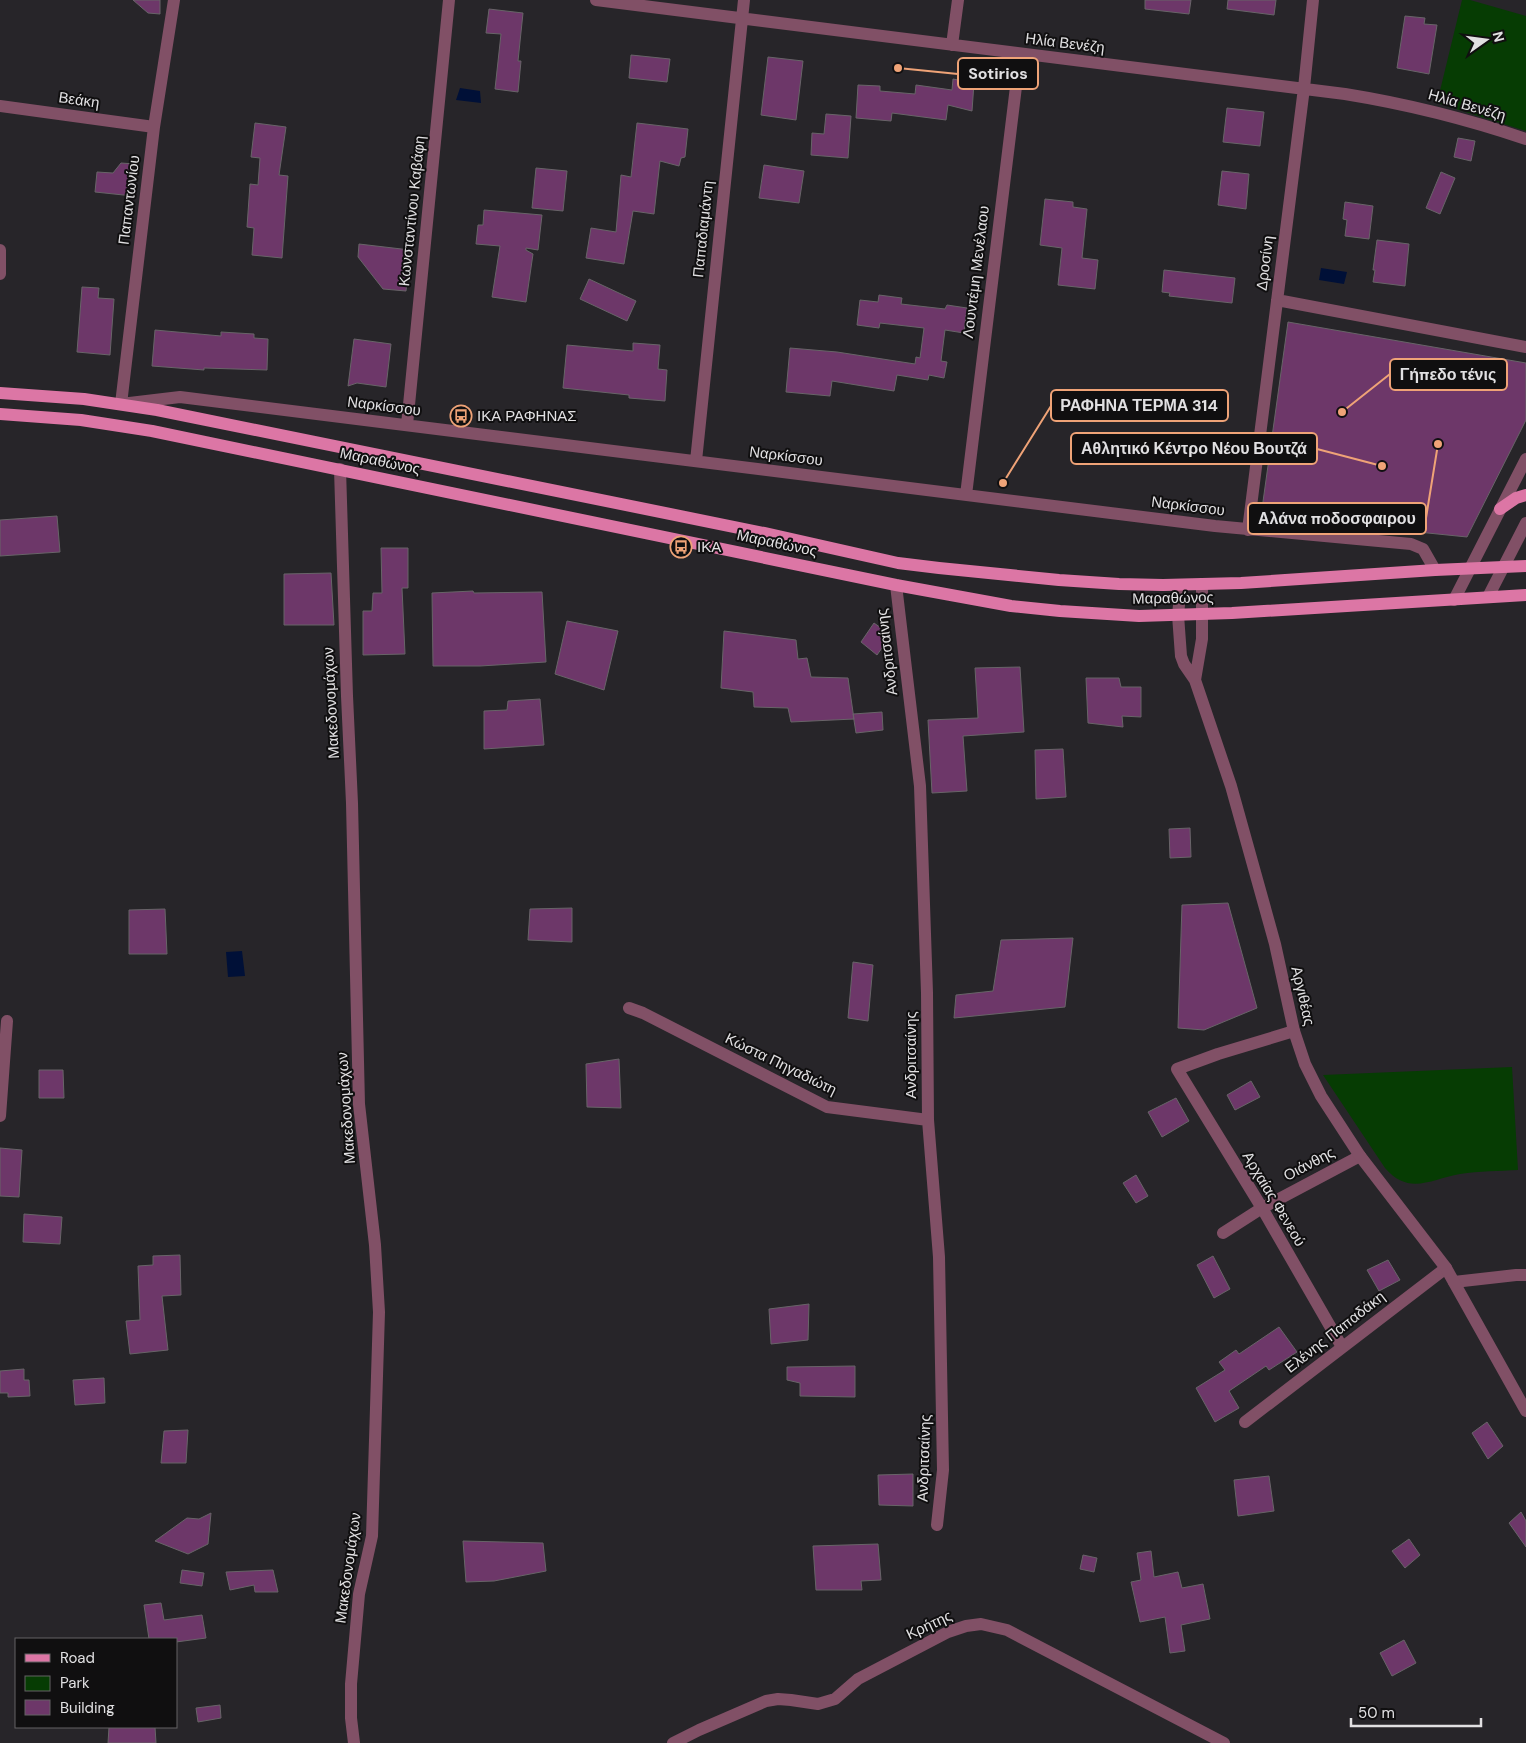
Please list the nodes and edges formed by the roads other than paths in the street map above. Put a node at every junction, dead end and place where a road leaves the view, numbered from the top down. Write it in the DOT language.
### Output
graph roads {
  1 [pos="174,0"];
  2 [pos="449,0"];
  3 [pos="596,0"];
  4 [pos="744,0"];
  5 [pos="958,0"];
  6 [pos="1313,0"];
  7 [pos="742,18"];
  8 [pos="952,45"];
  9 [pos="1020,54"];
  10 [pos="1304,88"];
  11 [pos="0,106"];
  12 [pos="154,127"];
  13 [pos="1526,139"];
  14 [pos="0,250"];
  15 [pos="0,274"];
  16 [pos="1277,300"];
  17 [pos="1526,347"];
  18 [pos="0,393"];
  19 [pos="121,404"];
  20 [pos="0,414"];
  21 [pos="407,425"];
  22 [pos="1526,459"];
  23 [pos="696,461"];
  24 [pos="340,469"];
  25 [pos="966,495"];
  26 [pos="1526,495"];
  27 [pos="1500,509"];
  28 [pos="1526,523"];
  29 [pos="1248,530"];
  30 [pos="1526,566"];
  31 [pos="1470,568"];
  32 [pos="1503,568"];
  33 [pos="1435,570"];
  34 [pos="1202,584"];
  35 [pos="896,585"];
  36 [pos="1181,585"];
  37 [pos="1526,595"];
  38 [pos="1488,597"];
  39 [pos="1454,600"];
  40 [pos="1178,615"];
  41 [pos="1202,615"];
  42 [pos="1195,680"];
  43 [pos="629,1008"];
  44 [pos="7,1021"];
  45 [pos="1294,1031"];
  46 [pos="0,1116"];
  47 [pos="928,1120"];
  48 [pos="1360,1156"];
  49 [pos="1262,1208"];
  50 [pos="1223,1233"];
  51 [pos="1446,1268"];
  52 [pos="1526,1275"];
  53 [pos="1454,1282"];
  54 [pos="1342,1347"];
  55 [pos="1526,1411"];
  56 [pos="1246,1422"];
  57 [pos="937,1525"];
  58 [pos="354,1743"];
  59 [pos="673,1743"];
  60 [pos="1224,1743"];
  1 -- 12 [label="street, Παπαντωνίου"];
  2 -- 21 [label="street, Κωνσταντίνου Καβάφη"];
  3 -- 7 [label="street, Ηλία Βενέζη"];
  4 -- 7 [label="street, Παπαδιαμάντη"];
  5 -- 8 [label="street"];
  6 -- 10 [label="street, Δροσίνη"];
  7 -- 8 [label="street, Ηλία Βενέζη"];
  7 -- 23 [label="street, Παπαδιαμάντη"];
  8 -- 9 [label="street, Ηλία Βενέζη"];
  9 -- 10 [label="street, Ηλία Βενέζη"];
  9 -- 25 [label="street, Λουντέμη Μενέλαου"];
  10 -- 13 [label="street, Ηλία Βενέζη"];
  10 -- 16 [label="street, Δροσίνη"];
  11 -- 12 [label="street, Βεάκη"];
  12 -- 19 [label="street, Παπαντωνίου"];
  14 -- 15 [label="street"];
  16 -- 17 [label="street"];
  16 -- 29 [label="street, Δροσίνη"];
  18 -- 19 [label="main road, Μαραθώνος"];
  19 -- 21 [label="street, Ναρκίσσου"];
  19 -- 36 [label="main road, Μαραθώνος"];
  20 -- 24 [label="main road, Μαραθώνος"];
  21 -- 23 [label="street, Ναρκίσσου"];
  22 -- 27 [label="street"];
  23 -- 25 [label="street, Ναρκίσσου"];
  24 -- 35 [label="main road, Μαραθώνος"];
  24 -- 58 [label="street, Μακεδονομάχων"];
  25 -- 29 [label="street, Ναρκίσσου"];
  26 -- 27 [label="main road"];
  27 -- 31 [label="street"];
  28 -- 32 [label="street"];
  29 -- 33 [label="street, Ναρκίσσου"];
  30 -- 32 [label="main road, Μαραθώνος"];
  31 -- 32 [label="main road, Μαραθώνος"];
  31 -- 33 [label="main road, Μαραθώνος"];
  31 -- 39 [label="street"];
  32 -- 38 [label="street"];
  33 -- 34 [label="main road, Μαραθώνος"];
  34 -- 36 [label="main road, Μαραθώνος"];
  34 -- 41 [label="street"];
  35 -- 40 [label="main road, Μαραθώνος"];
  35 -- 47 [label="street, Ανδριτσαίνης"];
  36 -- 40 [label="street, Αργιθέας"];
  37 -- 38 [label="main road, Μαραθώνος"];
  38 -- 39 [label="main road, Μαραθώνος"];
  39 -- 41 [label="main road, Μαραθώνος"];
  40 -- 41 [label="main road, Μαραθώνος"];
  40 -- 42 [label="street, Αργιθέας"];
  41 -- 42 [label="street"];
  42 -- 45 [label="street, Αργιθέας"];
  43 -- 47 [label="street, Κώστα Πηγαδιώτη"];
  44 -- 46 [label="street"];
  45 -- 48 [label="street, Αργιθέας"];
  45 -- 49 [label="street, Αρχαίας Φενεού"];
  47 -- 57 [label="street, Ανδριτσαίνης"];
  48 -- 49 [label="street, Οιάνθης"];
  48 -- 51 [label="street, Αργιθέας"];
  49 -- 50 [label="street, Οιάνθης"];
  49 -- 54 [label="street, Αρχαίας Φενεού"];
  51 -- 53 [label="street, Αργιθέας"];
  51 -- 54 [label="street, Ελένης Παπαδάκη"];
  52 -- 53 [label="street"];
  53 -- 55 [label="street, Αργιθέας"];
  54 -- 56 [label="street, Ελένης Παπαδάκη"];
  59 -- 60 [label="street, Κρήτης"];
}
